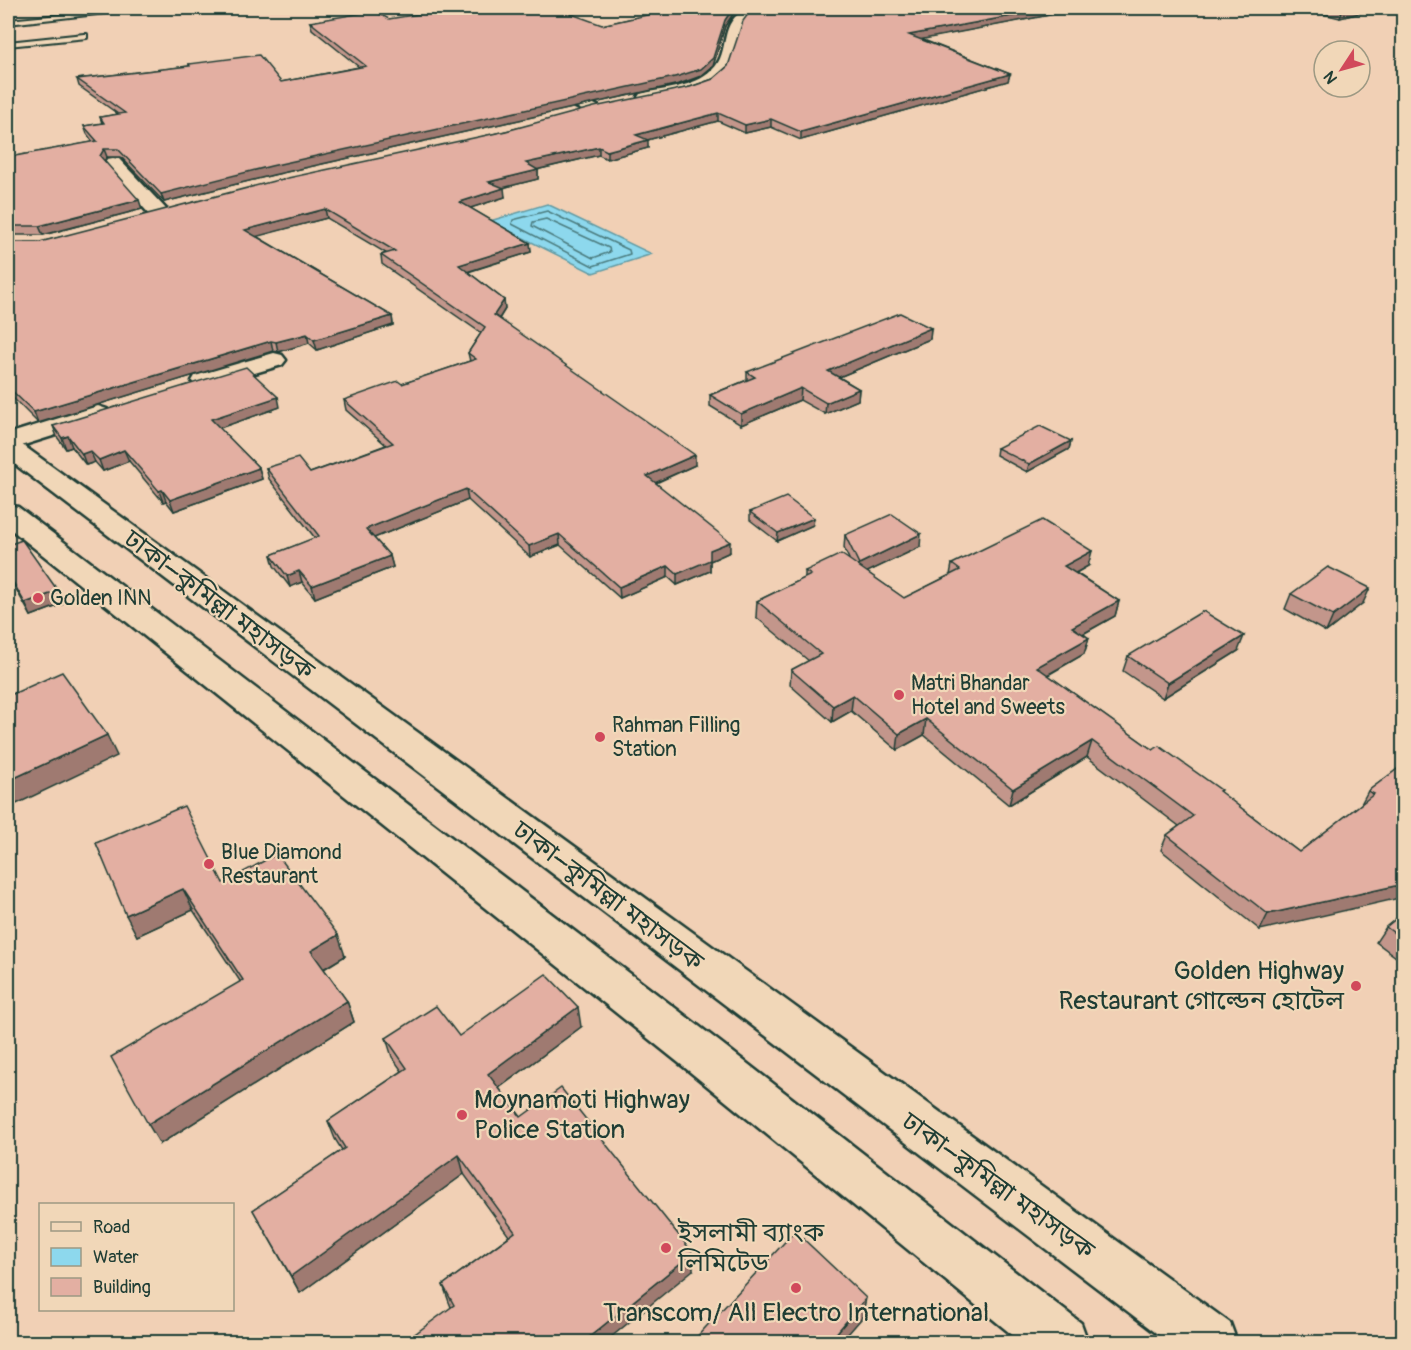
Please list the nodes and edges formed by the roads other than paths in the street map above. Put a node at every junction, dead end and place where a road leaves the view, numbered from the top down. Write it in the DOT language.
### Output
graph roads {
  1 [pos="147,8"];
  2 [pos="761,8"];
  3 [pos="8,22"];
  4 [pos="84,36"];
  5 [pos="8,44"];
  6 [pos="558,93"];
  7 [pos="628,100"];
  8 [pos="610,105"];
  9 [pos="592,109"];
  10 [pos="571,115"];
  11 [pos="113,163"];
  12 [pos="181,208"];
  13 [pos="159,213"];
  14 [pos="139,219"];
  15 [pos="274,360"];
  16 [pos="185,387"];
  17 [pos="118,408"];
  18 [pos="8,442"];
  19 [pos="8,447"];
  20 [pos="8,513"];
  21 [pos="1062,1342"];
  22 [pos="1210,1342"];
  1 -- 3 [label="lane"];
  2 -- 7 [label="main road"];
  4 -- 5 [label="lane"];
  6 -- 9 [label="main road"];
  8 -- 9 [label="main road"];
  9 -- 10 [label="main road"];
  11 -- 13 [label="main road"];
  12 -- 13 [label="main road"];
  13 -- 14 [label="main road"];
  15 -- 16 [label="main road"];
  17 -- 18 [label="main road"];
  19 -- 22 [label="main road, ঢাকা–কুমিল্লা মহাসড়ক"];
  20 -- 21 [label="main road"];
}
